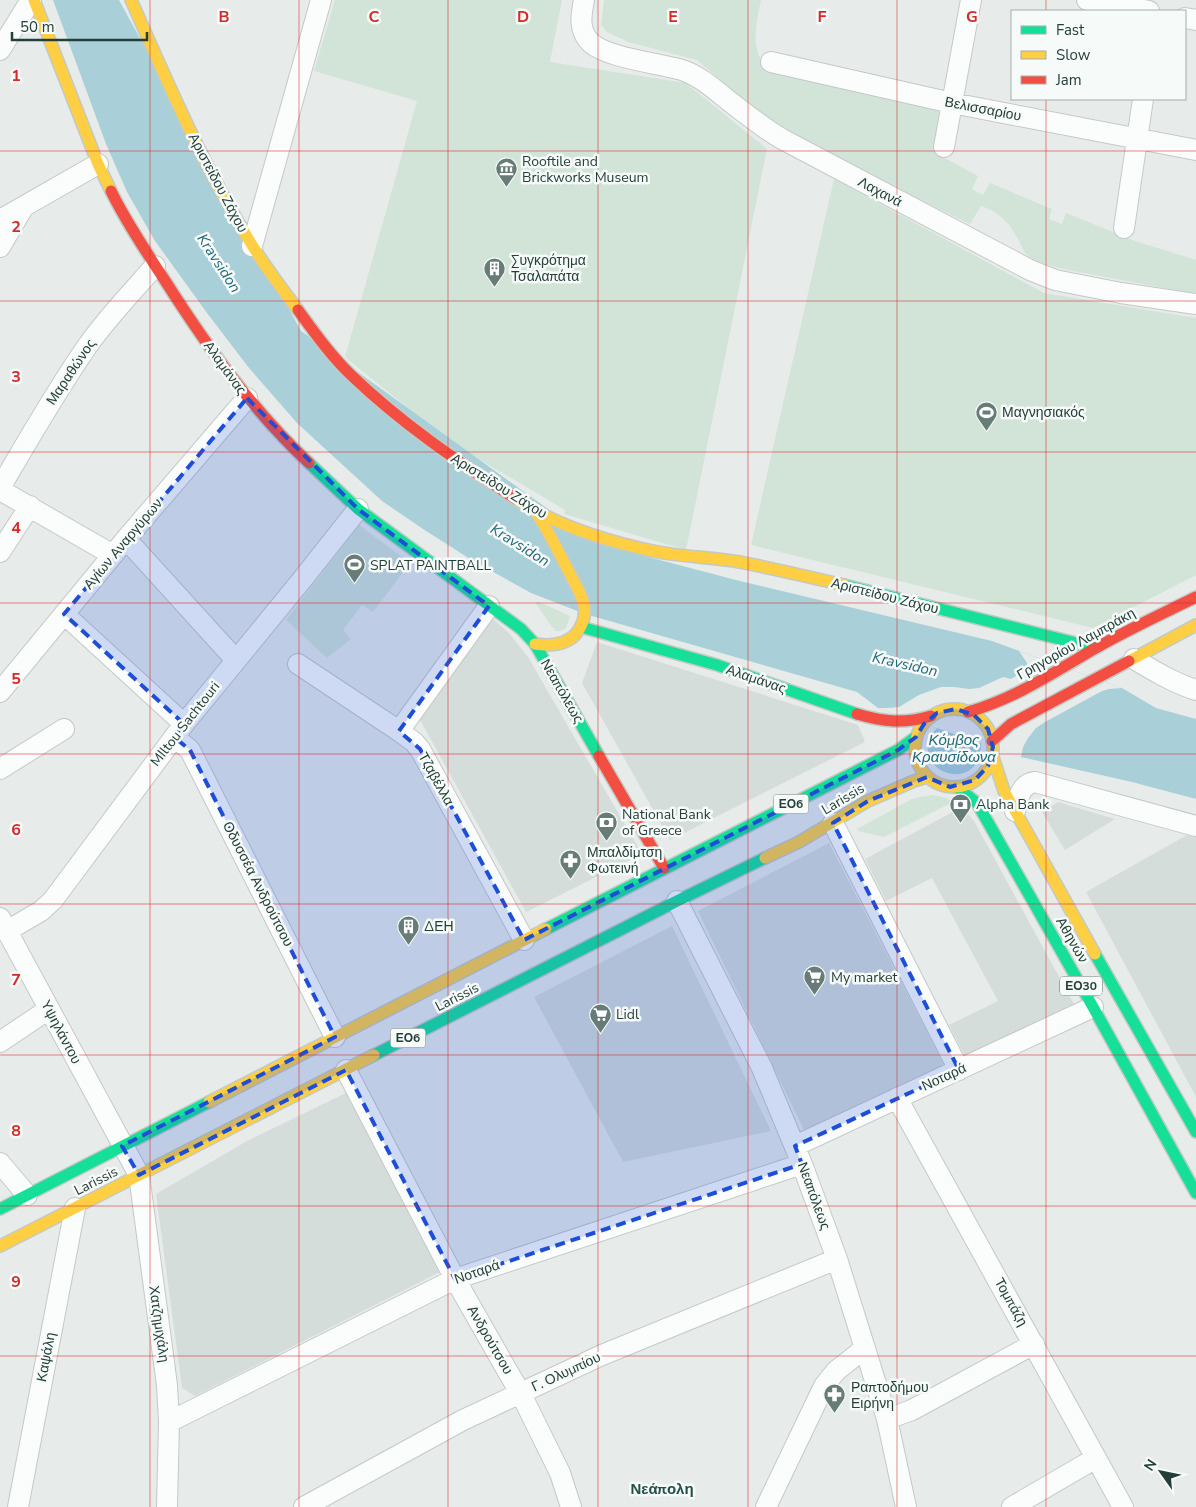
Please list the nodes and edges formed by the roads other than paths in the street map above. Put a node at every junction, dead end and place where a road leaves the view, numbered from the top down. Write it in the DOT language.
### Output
graph roads {
  1 [pos="32,0"];
  2 [pos="131,0"];
  3 [pos="321,0"];
  4 [pos="584,0"];
  5 [pos="971,0"];
  6 [pos="1087,0"];
  7 [pos="1144,10"];
  8 [pos="0,50"];
  9 [pos="771,62"];
  10 [pos="1142,100"];
  11 [pos="952,103"];
  12 [pos="1137,138"];
  13 [pos="944,147"];
  14 [pos="1196,150"];
  15 [pos="98,164"];
  16 [pos="23,207"];
  17 [pos="0,220"];
  18 [pos="1124,228"];
  19 [pos="252,246"];
  20 [pos="0,247"];
  21 [pos="155,266"];
  22 [pos="1196,304"];
  23 [pos="246,398"];
  24 [pos="0,489"];
  25 [pos="30,506"];
  26 [pos="358,508"];
  27 [pos="536,512"];
  28 [pos="126,539"];
  29 [pos="0,552"];
  30 [pos="113,555"];
  31 [pos="1196,597"];
  32 [pos="489,606"];
  33 [pos="64,614"];
  34 [pos="1196,625"];
  35 [pos="581,628"];
  36 [pos="535,644"];
  37 [pos="1096,648"];
  38 [pos="235,659"];
  39 [pos="1134,659"];
  40 [pos="298,664"];
  41 [pos="1196,690"];
  42 [pos="0,692"];
  43 [pos="968,712"];
  44 [pos="923,720"];
  45 [pos="64,729"];
  46 [pos="179,730"];
  47 [pos="399,731"];
  48 [pos="916,737"];
  49 [pos="992,747"];
  50 [pos="0,769"];
  51 [pos="927,777"];
  52 [pos="957,787"];
  53 [pos="1015,811"];
  54 [pos="833,823"];
  55 [pos="1196,826"];
  56 [pos="664,868"];
  57 [pos="677,902"];
  58 [pos="4,924"];
  59 [pos="524,940"];
  60 [pos="1093,1007"];
  61 [pos="49,1009"];
  62 [pos="335,1037"];
  63 [pos="0,1042"];
  64 [pos="346,1070"];
  65 [pos="959,1070"];
  66 [pos="897,1098"];
  67 [pos="1196,1132"];
  68 [pos="122,1146"];
  69 [pos="798,1155"];
  70 [pos="0,1163"];
  71 [pos="139,1175"];
  72 [pos="1196,1193"];
  73 [pos="27,1195"];
  74 [pos="75,1208"];
  75 [pos="0,1209"];
  76 [pos="0,1246"];
  77 [pos="837,1259"];
  78 [pos="455,1279"];
  79 [pos="1034,1344"];
  80 [pos="865,1348"];
  81 [pos="521,1394"];
  82 [pos="887,1419"];
  83 [pos="169,1422"];
  84 [pos="1096,1458"];
  85 [pos="18,1507"];
  86 [pos="167,1507"];
  87 [pos="304,1507"];
  88 [pos="572,1507"];
  89 [pos="766,1507"];
  90 [pos="906,1507"];
  91 [pos="1012,1507"];
  92 [pos="1123,1507"];
  1 -- 8 [label="street"];
  1 -- 15 [label="main road, Αλαμάνας"];
  2 -- 19 [label="main road, Αριστείδου Ζάχου"];
  3 -- 19 [label="street"];
  4 -- 22 [label="street, Λαχανά"];
  5 -- 11 [label="street"];
  6 -- 7 [label="street"];
  9 -- 11 [label="street, Βελισσαρίου"];
  10 -- 12 [label="street"];
  11 -- 12 [label="street, Βελισσαρίου"];
  11 -- 13 [label="street"];
  12 -- 14 [label="street, Βελισσαρίου"];
  12 -- 18 [label="street"];
  15 -- 16 [label="street"];
  15 -- 21 [label="main road, Αλαμάνας"];
  16 -- 17 [label="street"];
  16 -- 20 [label="street"];
  19 -- 27 [label="main road, Αριστείδου Ζάχου"];
  21 -- 23 [label="main road, Αλαμάνας"];
  21 -- 24 [label="street, Μαραθώνος"];
  23 -- 26 [label="main road, Αλαμάνας"];
  23 -- 28 [label="street, Αγίων Αναργύρων"];
  24 -- 25 [label="street"];
  25 -- 29 [label="street"];
  25 -- 30 [label="street"];
  26 -- 32 [label="main road, Αλαμάνας"];
  26 -- 38 [label="street, MIltou Sachtouri"];
  27 -- 35 [label="main road"];
  27 -- 37 [label="main road, Αριστείδου Ζάχου"];
  28 -- 30 [label="street, Αγίων Αναργύρων"];
  28 -- 38 [label="street"];
  30 -- 33 [label="street, Αγίων Αναργύρων"];
  31 -- 37 [label="main road, Γρηγορίου Λαμπράκη"];
  32 -- 36 [label="main road, Αλαμάνας"];
  32 -- 47 [label="street"];
  33 -- 42 [label="street, Αγίων Αναργύρων"];
  33 -- 46 [label="street"];
  34 -- 39 [label="main road"];
  35 -- 36 [label="main road, Νεαπόλεως"];
  35 -- 44 [label="main road, Αλαμάνας"];
  36 -- 56 [label="main road, Νεαπόλεως"];
  37 -- 43 [label="main road, Γρηγορίου Λαμπράκη"];
  38 -- 46 [label="street, MIltou Sachtouri"];
  39 -- 41 [label="street"];
  39 -- 49 [label="main road"];
  40 -- 47 [label="street, Τζαβέλλα"];
  43 -- 44 [label="main road"];
  43 -- 49 [label="main road, Αθηνών"];
  44 -- 48 [label="main road, ΕΟ6"];
  45 -- 50 [label="street"];
  46 -- 58 [label="street, MIltou Sachtouri"];
  46 -- 62 [label="street, Οδυσσέα Ανδρούτσου"];
  47 -- 59 [label="street, Τζαβέλλα"];
  48 -- 51 [label="main road"];
  48 -- 56 [label="main road, Larissis / ΕΟ6"];
  49 -- 52 [label="main road"];
  49 -- 53 [label="main road, Αθηνών / ΕΟ30"];
  51 -- 52 [label="main road, Αθηνών"];
  51 -- 54 [label="main road, Larissis / ΕΟ6"];
  52 -- 60 [label="main road, Αθηνών / ΕΟ30"];
  53 -- 55 [label="street"];
  53 -- 67 [label="main road, Αθηνών / ΕΟ30"];
  54 -- 57 [label="main road, Larissis / ΕΟ6"];
  54 -- 65 [label="street"];
  56 -- 59 [label="main road, Larissis / ΕΟ6"];
  57 -- 64 [label="main road, Larissis / ΕΟ6"];
  57 -- 69 [label="street, Νεαπόλεως"];
  58 -- 61 [label="street, Υψηλάντου"];
  59 -- 62 [label="main road, Larissis / ΕΟ6"];
  60 -- 65 [label="street, Νοταρά"];
  60 -- 72 [label="main road, Αθηνών / ΕΟ30"];
  61 -- 63 [label="street"];
  61 -- 68 [label="street, Υψηλάντου"];
  62 -- 68 [label="main road, Larissis / ΕΟ6"];
  64 -- 71 [label="main road, Larissis / ΕΟ6"];
  64 -- 78 [label="street, Ανδρούτσου"];
  65 -- 66 [label="street, Νοταρά"];
  66 -- 69 [label="street, Νοταρά"];
  66 -- 79 [label="street, Τομπάζη"];
  68 -- 71 [label="street, Χατζημιχάλη"];
  68 -- 73 [label="main road, Larissis / ΕΟ6"];
  69 -- 77 [label="street, Νεαπόλεως"];
  69 -- 78 [label="street, Νοταρά"];
  70 -- 73 [label="street"];
  71 -- 74 [label="main road, Larissis / ΕΟ6"];
  71 -- 83 [label="street, Χατζημιχάλη"];
  73 -- 75 [label="main road, Larissis / ΕΟ6"];
  74 -- 76 [label="main road, Larissis / ΕΟ6"];
  74 -- 85 [label="street, Καψάλη"];
  77 -- 80 [label="street, Νεαπόλεως"];
  77 -- 81 [label="street, Γ. Ολυμπίου"];
  78 -- 81 [label="street, Ανδρούτσου"];
  78 -- 83 [label="street, Νοταρά"];
  79 -- 82 [label="street"];
  79 -- 84 [label="street, Τομπάζη"];
  80 -- 82 [label="street, Νεαπόλεως"];
  80 -- 89 [label="street"];
  81 -- 87 [label="street, Γ. Ολυμπίου"];
  81 -- 88 [label="street, Ανδρούτσου"];
  82 -- 90 [label="street, Νεαπόλεως"];
  83 -- 86 [label="street, Χατζημιχάλη"];
  84 -- 91 [label="street"];
  84 -- 92 [label="street, Τομπάζη"];
}
